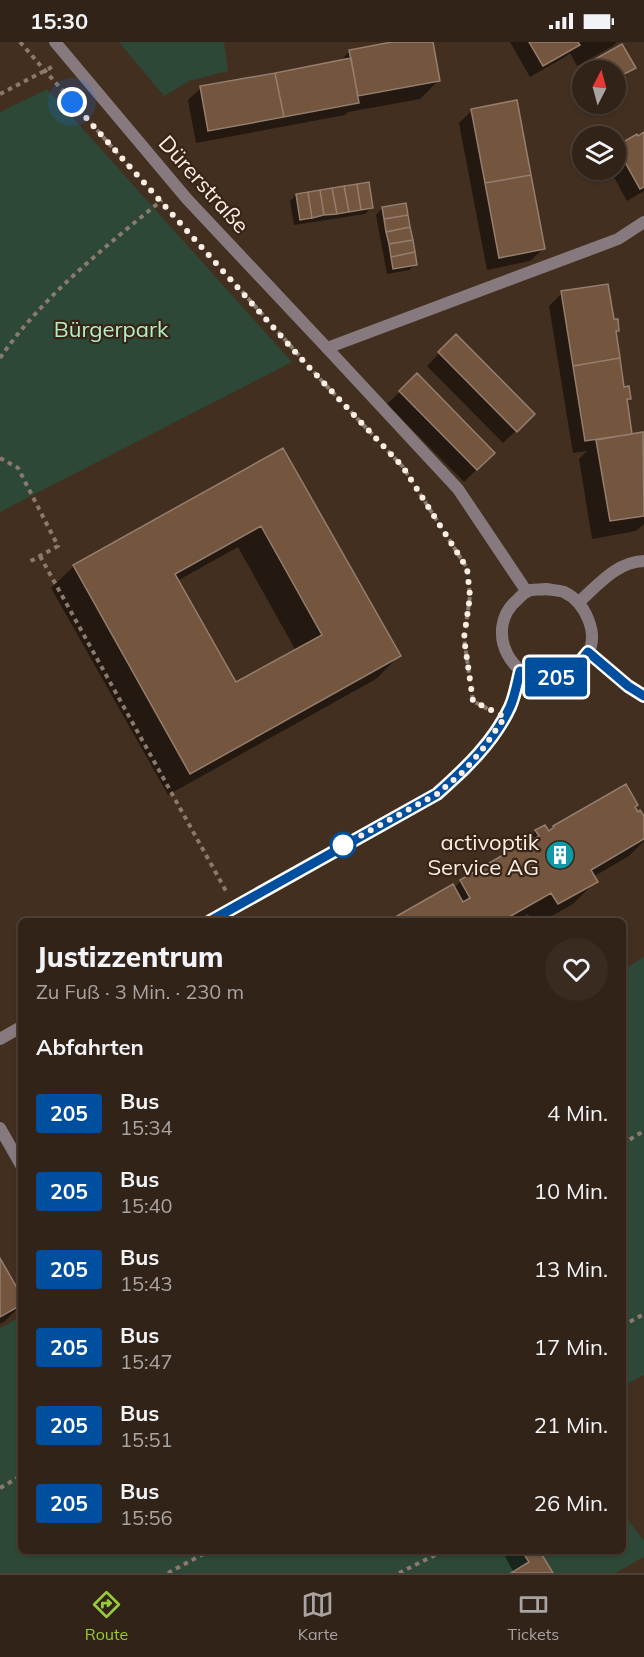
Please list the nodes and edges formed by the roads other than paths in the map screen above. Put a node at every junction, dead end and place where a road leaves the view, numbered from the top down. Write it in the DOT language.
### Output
graph roads {
  1 [pos="55,42"];
  2 [pos="644,222"];
  3 [pos="327,348"];
  4 [pos="644,561"];
  5 [pos="527,592"];
  6 [pos="579,602"];
  7 [pos="588,652"];
  8 [pos="520,671"];
  9 [pos="644,696"];
  10 [pos="217,918"];
  11 [pos="18,1029"];
  12 [pos="0,1039"];
  13 [pos="0,1128"];
  14 [pos="18,1160"];
  1 -- 3 [label="street, Dürerstraße"];
  2 -- 3 [label="street"];
  3 -- 5 [label="street, Dürerstraße"];
  4 -- 6 [label="street"];
  5 -- 6 [label="street"];
  5 -- 8 [label="street"];
  6 -- 7 [label="street"];
  7 -- 8 [label="street"];
  7 -- 9 [label="street"];
  8 -- 10 [label="street"];
  11 -- 12 [label="street"];
  13 -- 14 [label="street"];
}
